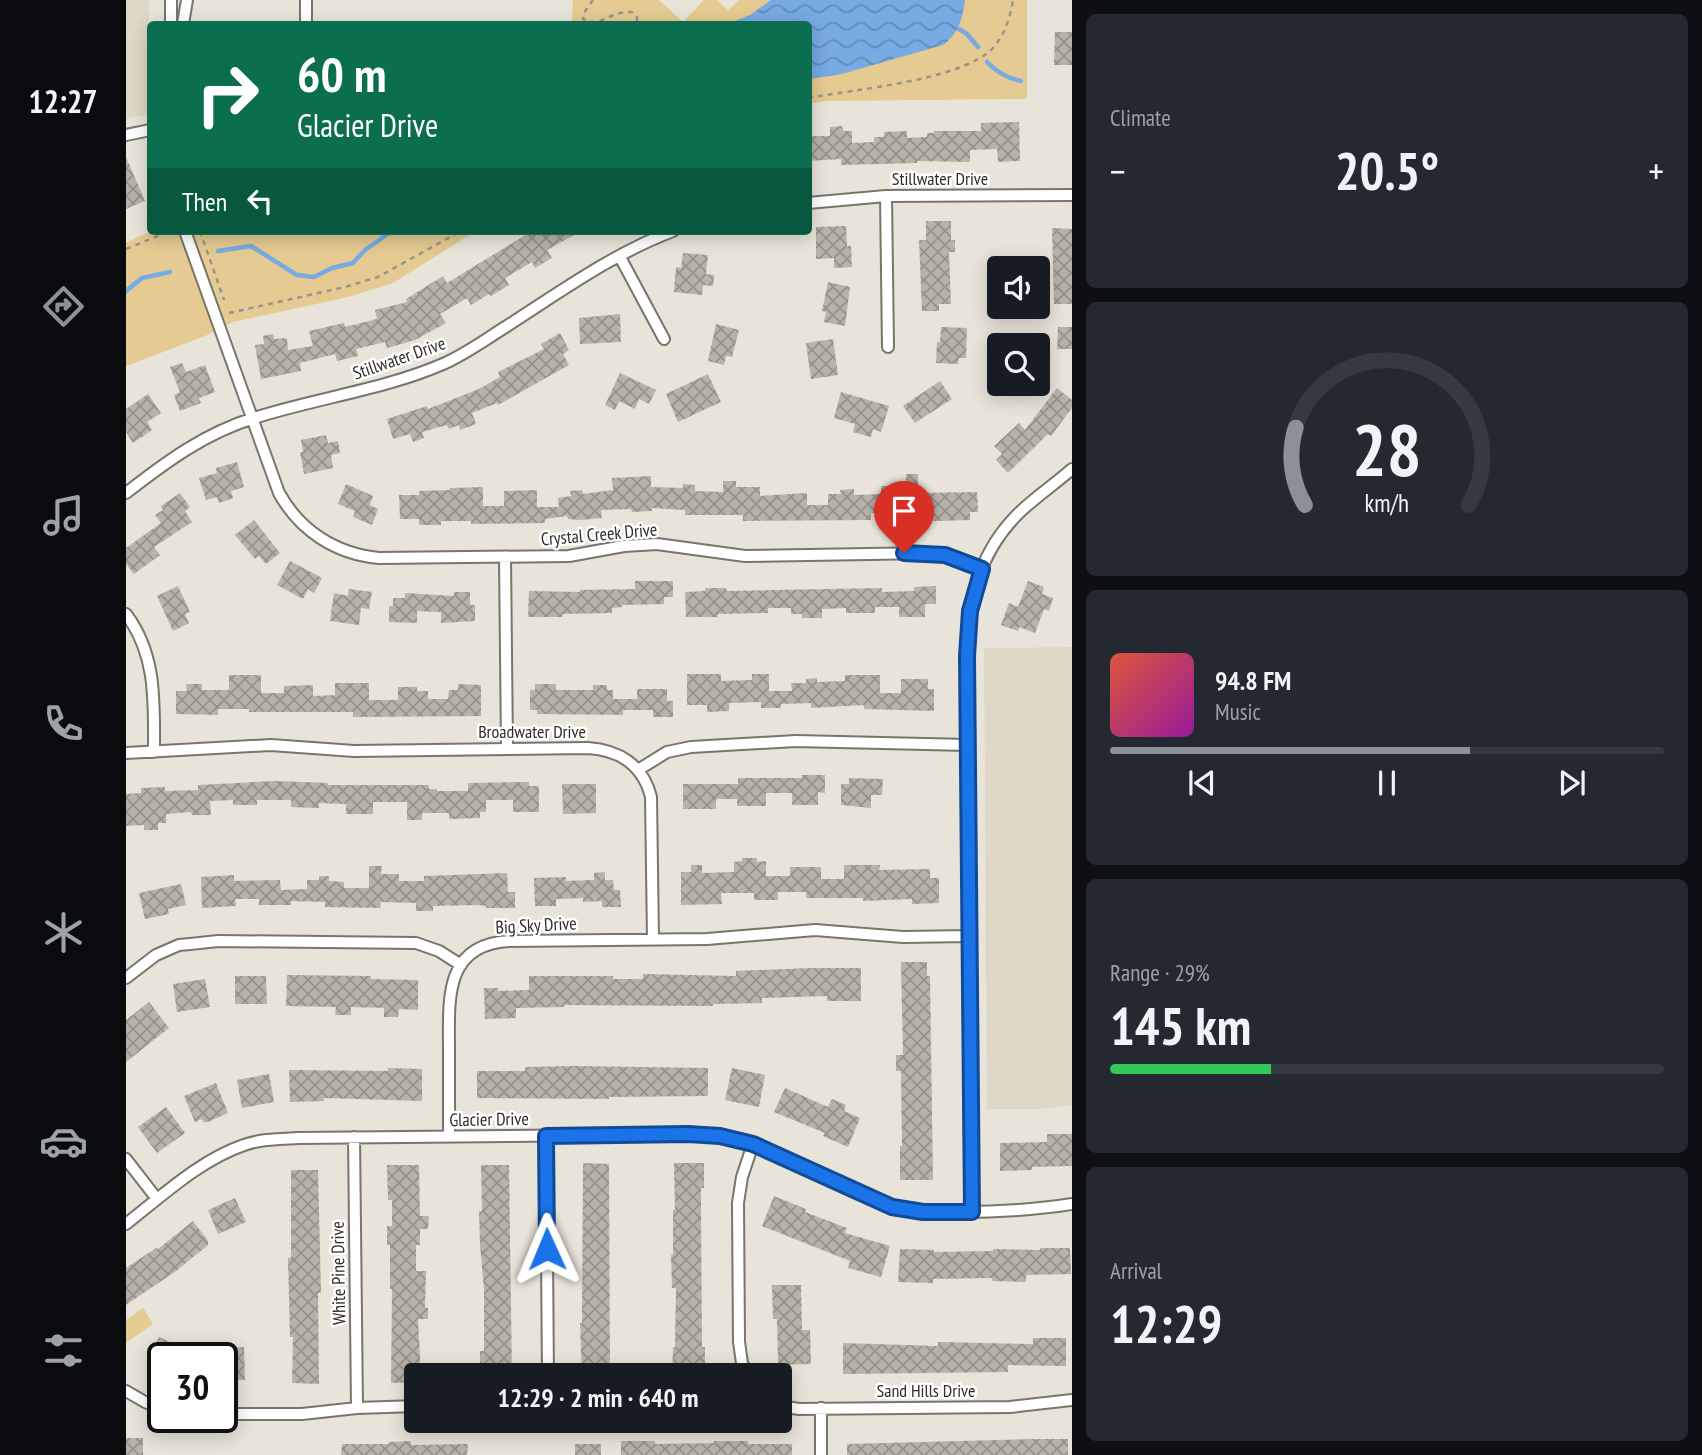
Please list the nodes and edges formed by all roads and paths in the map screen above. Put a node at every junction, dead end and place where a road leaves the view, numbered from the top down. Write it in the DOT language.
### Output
graph roads {
  1 [pos="171,0"];
  2 [pos="187,0"];
  3 [pos="306,0"];
  4 [pos="593,0"];
  5 [pos="1013,0"];
  6 [pos="171,21"];
  7 [pos="184,21"];
  8 [pos="306,21"];
  9 [pos="589,21"];
  10 [pos="599,21"];
  11 [pos="637,21"];
  12 [pos="812,97"];
  13 [pos="147,131"];
  14 [pos="126,135"];
  15 [pos="1072,195"];
  16 [pos="886,196"];
  17 [pos="812,202"];
  18 [pos="160,235"];
  19 [pos="186,235"];
  20 [pos="201,235"];
  21 [pos="454,235"];
  22 [pos="665,235"];
  23 [pos="126,249"];
  24 [pos="620,257"];
  25 [pos="664,339"];
  26 [pos="888,347"];
  27 [pos="252,418"];
  28 [pos="1072,469"];
  29 [pos="126,492"];
  30 [pos="505,558"];
  31 [pos="982,569"];
  32 [pos="126,614"];
  33 [pos="968,745"];
  34 [pos="506,748"];
  35 [pos="154,751"];
  36 [pos="126,753"];
  37 [pos="638,770"];
  38 [pos="970,936"];
  39 [pos="653,939"];
  40 [pos="461,965"];
  41 [pos="126,978"];
  42 [pos="546,1136"];
  43 [pos="354,1137"];
  44 [pos="449,1137"];
  45 [pos="753,1144"];
  46 [pos="126,1158"];
  47 [pos="157,1199"];
  48 [pos="1072,1204"];
  49 [pos="972,1212"];
  50 [pos="126,1224"];
  51 [pos="548,1363"];
  52 [pos="743,1363"];
  53 [pos="126,1391"];
  54 [pos="1072,1400"];
  55 [pos="147,1403"];
  56 [pos="404,1406"];
  57 [pos="792,1407"];
  58 [pos="357,1408"];
  59 [pos="821,1408"];
  60 [pos="238,1414"];
  61 [pos="821,1455"];
  1 -- 6 [label="street"];
  2 -- 7 [label="street"];
  3 -- 8 [label="street"];
  4 -- 9 [label="path"];
  5 -- 12 [label="path"];
  10 -- 11 [label="path"];
  13 -- 14 [label="street"];
  15 -- 16 [label="street, Stillwater Drive"];
  16 -- 17 [label="street, Stillwater Drive"];
  16 -- 26 [label="street"];
  18 -- 23 [label="path"];
  19 -- 27 [label="street, Crystal Creek Drive"];
  20 -- 21 [label="path"];
  22 -- 24 [label="street, Stillwater Drive"];
  24 -- 25 [label="street"];
  24 -- 27 [label="street, Stillwater Drive"];
  27 -- 29 [label="street, Stillwater Drive"];
  27 -- 30 [label="street, Crystal Creek Drive"];
  28 -- 31 [label="street"];
  30 -- 31 [label="street, Crystal Creek Drive"];
  30 -- 34 [label="street"];
  31 -- 33 [label="street"];
  32 -- 35 [label="street"];
  33 -- 37 [label="street"];
  33 -- 38 [label="street"];
  34 -- 35 [label="street, Broadwater Drive"];
  34 -- 37 [label="street, Broadwater Drive"];
  35 -- 36 [label="street, Broadwater Drive"];
  37 -- 39 [label="street"];
  38 -- 39 [label="street, Big Sky Drive"];
  38 -- 49 [label="street"];
  39 -- 40 [label="street, Big Sky Drive"];
  40 -- 41 [label="street"];
  40 -- 44 [label="street"];
  42 -- 44 [label="street, Glacier Drive"];
  42 -- 45 [label="street, Glacier Drive"];
  42 -- 51 [label="street"];
  43 -- 44 [label="street, Glacier Drive"];
  43 -- 47 [label="street, Glacier Drive"];
  43 -- 58 [label="street, White Pine Drive"];
  45 -- 49 [label="street, Glacier Drive"];
  45 -- 52 [label="street"];
  46 -- 47 [label="street"];
  47 -- 50 [label="street, Glacier Drive"];
  48 -- 49 [label="street, Glacier Drive"];
  53 -- 55 [label="street"];
  54 -- 59 [label="street, Sand Hills Drive"];
  56 -- 58 [label="street"];
  57 -- 59 [label="street, Sand Hills Drive"];
  58 -- 60 [label="street"];
  59 -- 61 [label="street"];
}
